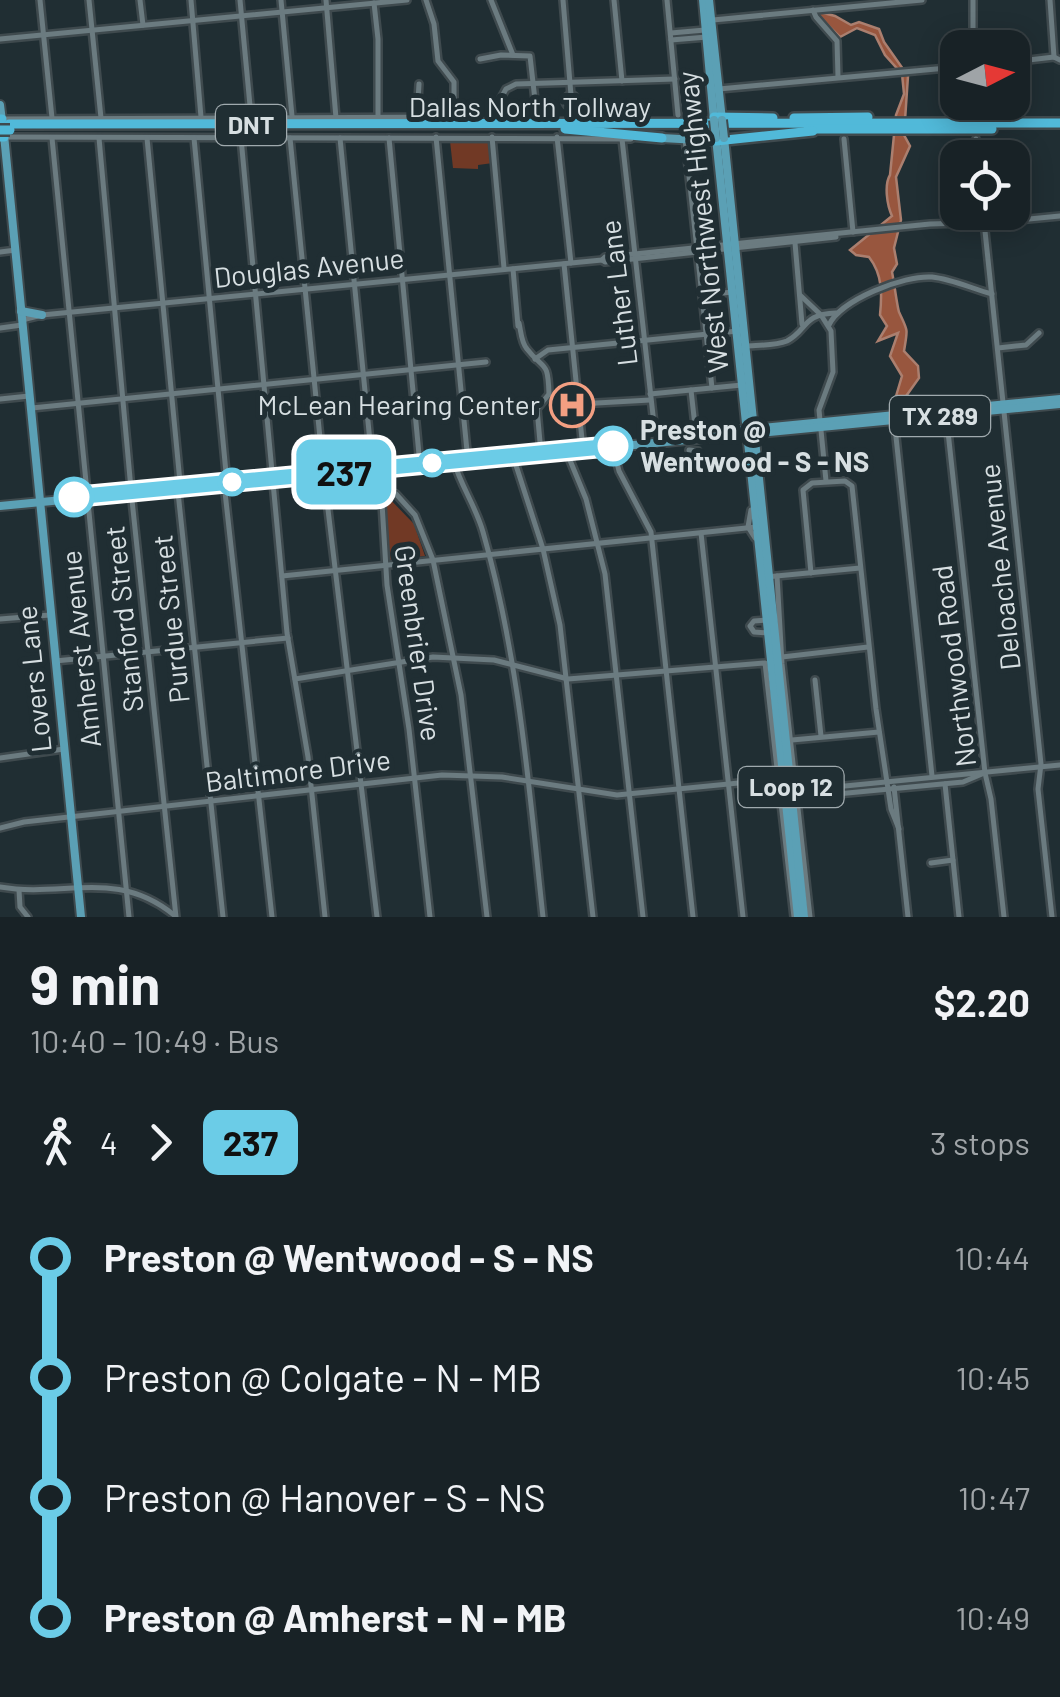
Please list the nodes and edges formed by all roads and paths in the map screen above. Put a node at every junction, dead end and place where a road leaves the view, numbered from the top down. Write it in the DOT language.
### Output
graph roads {
  1 [pos="40,0"];
  2 [pos="90,0"];
  3 [pos="140,0"];
  4 [pos="191,0"];
  5 [pos="240,0"];
  6 [pos="281,0"];
  7 [pos="326,0"];
  8 [pos="407,0"];
  9 [pos="426,0"];
  10 [pos="491,0"];
  11 [pos="563,0"];
  12 [pos="614,0"];
  13 [pos="667,0"];
  14 [pos="706,0"];
  15 [pos="801,0"];
  16 [pos="922,0"];
  17 [pos="973,0"];
  18 [pos="1050,0"];
  19 [pos="374,2"];
  20 [pos="852,3"];
  21 [pos="328,8"];
  22 [pos="802,10"];
  23 [pos="813,10"];
  24 [pos="282,12"];
  25 [pos="241,16"];
  26 [pos="193,21"];
  27 [pos="143,25"];
  28 [pos="708,28"];
  29 [pos="92,30"];
  30 [pos="973,30"];
  31 [pos="43,34"];
  32 [pos="670,37"];
  33 [pos="0,39"];
  34 [pos="513,55"];
  35 [pos="1057,58"];
  36 [pos="480,60"];
  37 [pos="1030,60"];
  38 [pos="940,69"];
  39 [pos="674,78"];
  40 [pos="838,78"];
  41 [pos="622,81"];
  42 [pos="418,84"];
  43 [pos="534,84"];
  44 [pos="571,84"];
  45 [pos="719,90"];
  46 [pos="571,96"];
  47 [pos="0,105"];
  48 [pos="496,109"];
  49 [pos="536,109"];
  50 [pos="678,115"];
  51 [pos="52,118"];
  52 [pos="100,118"];
  53 [pos="202,118"];
  54 [pos="251,118"];
  55 [pos="292,118"];
  56 [pos="336,118"];
  57 [pos="378,118"];
  58 [pos="417,118"];
  59 [pos="718,119"];
  60 [pos="936,122"];
  61 [pos="579,124"];
  62 [pos="1060,126"];
  63 [pos="3,128"];
  64 [pos="825,130"];
  65 [pos="561,133"];
  66 [pos="492,137"];
  67 [pos="52,138"];
  68 [pos="99,138"];
  69 [pos="147,138"];
  70 [pos="194,138"];
  71 [pos="241,138"];
  72 [pos="290,138"];
  73 [pos="340,138"];
  74 [pos="388,138"];
  75 [pos="436,138"];
  76 [pos="662,138"];
  77 [pos="622,139"];
  78 [pos="685,139"];
  79 [pos="844,139"];
  80 [pos="719,141"];
  81 [pos="4,176"];
  82 [pos="1060,216"];
  83 [pos="1030,219"];
  84 [pos="940,223"];
  85 [pos="985,230"];
  86 [pos="854,232"];
  87 [pos="794,240"];
  88 [pos="732,247"];
  89 [pos="16,250"];
  90 [pos="696,251"];
  91 [pos="0,252"];
  92 [pos="635,256"];
  93 [pos="567,264"];
  94 [pos="513,269"];
  95 [pos="504,270"];
  96 [pos="450,275"];
  97 [pos="402,279"];
  98 [pos="354,284"];
  99 [pos="306,288"];
  100 [pos="734,292"];
  101 [pos="256,293"];
  102 [pos="992,294"];
  103 [pos="702,295"];
  104 [pos="801,296"];
  105 [pos="210,298"];
  106 [pos="163,303"];
  107 [pos="116,308"];
  108 [pos="69,312"];
  109 [pos="836,313"];
  110 [pos="42,315"];
  111 [pos="821,315"];
  112 [pos="22,323"];
  113 [pos="802,324"];
  114 [pos="829,325"];
  115 [pos="4,327"];
  116 [pos="738,330"];
  117 [pos="1039,333"];
  118 [pos="706,334"];
  119 [pos="644,340"];
  120 [pos="745,346"];
  121 [pos="573,348"];
  122 [pos="998,348"];
  123 [pos="536,358"];
  124 [pos="486,362"];
  125 [pos="747,362"];
  126 [pos="459,366"];
  127 [pos="411,371"];
  128 [pos="363,376"];
  129 [pos="314,380"];
  130 [pos="743,384"];
  131 [pos="265,385"];
  132 [pos="712,388"];
  133 [pos="218,390"];
  134 [pos="691,390"];
  135 [pos="172,394"];
  136 [pos="29,396"];
  137 [pos="651,397"];
  138 [pos="0,399"];
  139 [pos="125,399"];
  140 [pos="1060,402"];
  141 [pos="78,403"];
  142 [pos="578,404"];
  143 [pos="1003,407"];
  144 [pos="30,408"];
  145 [pos="946,413"];
  146 [pos="894,418"];
  147 [pos="820,425"];
  148 [pos="751,432"];
  149 [pos="692,439"];
  150 [pos="656,442"];
  151 [pos="613,446"];
  152 [pos="583,449"];
  153 [pos="566,451"];
  154 [pos="698,451"];
  155 [pos="541,454"];
  156 [pos="512,456"];
  157 [pos="468,461"];
  158 [pos="454,462"];
  159 [pos="420,465"];
  160 [pos="374,469"];
  161 [pos="324,474"];
  162 [pos="273,478"];
  163 [pos="826,481"];
  164 [pos="226,483"];
  165 [pos="179,487"];
  166 [pos="381,487"];
  167 [pos="748,488"];
  168 [pos="134,492"];
  169 [pos="86,496"];
  170 [pos="39,501"];
  171 [pos="0,506"];
  172 [pos="754,526"];
  173 [pos="702,533"];
  174 [pos="652,538"];
  175 [pos="598,544"];
  176 [pos="543,550"];
  177 [pos="489,555"];
  178 [pos="433,560"];
  179 [pos="385,565"];
  180 [pos="860,568"];
  181 [pos="336,570"];
  182 [pos="811,573"];
  183 [pos="282,576"];
  184 [pos="770,577"];
  185 [pos="50,614"];
  186 [pos="0,620"];
  187 [pos="764,620"];
  188 [pos="769,634"];
  189 [pos="288,638"];
  190 [pos="240,642"];
  191 [pos="194,647"];
  192 [pos="868,647"];
  193 [pos="148,652"];
  194 [pos="102,656"];
  195 [pos="454,657"];
  196 [pos="780,657"];
  197 [pos="55,660"];
  198 [pos="398,661"];
  199 [pos="512,664"];
  200 [pos="716,668"];
  201 [pos="346,670"];
  202 [pos="666,672"];
  203 [pos="617,677"];
  204 [pos="295,679"];
  205 [pos="568,679"];
  206 [pos="816,680"];
  207 [pos="880,732"];
  208 [pos="821,737"];
  209 [pos="792,740"];
  210 [pos="64,750"];
  211 [pos="0,758"];
  212 [pos="1060,766"];
  213 [pos="1040,767"];
  214 [pos="984,773"];
  215 [pos="471,775"];
  216 [pos="932,776"];
  217 [pos="415,777"];
  218 [pos="969,777"];
  219 [pos="779,779"];
  220 [pos="889,780"];
  221 [pos="528,781"];
  222 [pos="363,784"];
  223 [pos="728,784"];
  224 [pos="945,784"];
  225 [pos="311,789"];
  226 [pos="892,789"];
  227 [pos="680,790"];
  228 [pos="579,791"];
  229 [pos="791,795"];
  230 [pos="259,796"];
  231 [pos="630,796"];
  232 [pos="210,801"];
  233 [pos="164,807"];
  234 [pos="118,812"];
  235 [pos="70,818"];
  236 [pos="0,828"];
  237 [pos="953,860"];
  238 [pos="931,863"];
  239 [pos="77,887"];
  240 [pos="0,888"];
  241 [pos="19,890"];
  242 [pos="126,890"];
  243 [pos="28,917"];
  244 [pos="81,917"];
  245 [pos="130,917"];
  246 [pos="176,917"];
  247 [pos="223,917"];
  248 [pos="272,917"];
  249 [pos="325,917"];
  250 [pos="378,917"];
  251 [pos="430,917"];
  252 [pos="487,917"];
  253 [pos="543,917"];
  254 [pos="593,917"];
  255 [pos="642,917"];
  256 [pos="693,917"];
  257 [pos="742,917"];
  258 [pos="802,917"];
  259 [pos="908,917"];
  260 [pos="959,917"];
  261 [pos="1004,917"];
  262 [pos="1052,917"];
  1 -- 31 [label="street"];
  2 -- 29 [label="street"];
  3 -- 27 [label="street"];
  4 -- 26 [label="street"];
  5 -- 25 [label="street"];
  6 -- 24 [label="street"];
  7 -- 21 [label="street"];
  8 -- 19 [label="street"];
  9 -- 58 [label="street"];
  10 -- 34 [label="street"];
  11 -- 44 [label="street"];
  12 -- 41 [label="street"];
  13 -- 32 [label="street"];
  14 -- 28 [label="main road, West Northwest Highway / Loop 12"];
  15 -- 22 [label="street"];
  16 -- 20 [label="street"];
  17 -- 30 [label="street"];
  18 -- 35 [label="street"];
  19 -- 21 [label="street"];
  19 -- 57 [label="street"];
  20 -- 23 [label="street"];
  21 -- 24 [label="street"];
  21 -- 56 [label="street"];
  22 -- 23 [label="street"];
  22 -- 28 [label="street"];
  23 -- 40 [label="street"];
  24 -- 25 [label="street"];
  24 -- 55 [label="street"];
  25 -- 26 [label="street"];
  25 -- 54 [label="street"];
  26 -- 27 [label="street"];
  26 -- 53 [label="street"];
  27 -- 29 [label="street"];
  28 -- 32 [label="street"];
  28 -- 45 [label="main road, West Northwest Highway / Loop 12"];
  28 -- 59 [label="main road, West Northwest Highway / Loop 12"];
  29 -- 31 [label="street"];
  29 -- 52 [label="street"];
  31 -- 33 [label="street"];
  31 -- 51 [label="street"];
  32 -- 39 [label="street"];
  34 -- 36 [label="street"];
  34 -- 43 [label="street"];
  35 -- 37 [label="street"];
  38 -- 40 [label="street"];
  39 -- 41 [label="street"];
  39 -- 50 [label="street"];
  40 -- 45 [label="street"];
  41 -- 44 [label="street"];
  42 -- 58 [label="street"];
  43 -- 44 [label="street"];
  43 -- 48 [label="street"];
  43 -- 49 [label="street"];
  44 -- 46 [label="street"];
  45 -- 59 [label="main road, West Northwest Highway / Loop 12"];
  47 -- 63 [label="main road, Lovers Lane"];
  51 -- 52 [label="street"];
  51 -- 63 [label="street"];
  52 -- 53 [label="street"];
  53 -- 54 [label="street"];
  54 -- 55 [label="street"];
  55 -- 56 [label="street"];
  56 -- 57 [label="street"];
  57 -- 58 [label="street"];
  59 -- 60 [label="highway"];
  59 -- 61 [label="highway"];
  59 -- 80 [label="main road, West Northwest Highway / Loop 12, bridge"];
  60 -- 61 [label="highway, Dallas North Tollway / DNT"];
  60 -- 62 [label="highway, Dallas North Tollway / DNT"];
  61 -- 63 [label="highway, Dallas North Tollway / DNT"];
  62 -- 64 [label="highway, Dallas North Tollway / DNT"];
  63 -- 65 [label="highway, Dallas North Tollway / DNT"];
  63 -- 67 [label="street"];
  63 -- 81 [label="main road, Lovers Lane"];
  64 -- 65 [label="highway, Dallas North Tollway / DNT"];
  64 -- 80 [label="highway"];
  65 -- 66 [label="street"];
  65 -- 76 [label="highway"];
  65 -- 77 [label="street"];
  65 -- 93 [label="street"];
  66 -- 75 [label="street"];
  66 -- 95 [label="street"];
  67 -- 68 [label="street"];
  67 -- 108 [label="street, Amherst Avenue"];
  68 -- 69 [label="street"];
  68 -- 107 [label="street, Stanford Street"];
  69 -- 70 [label="street"];
  69 -- 106 [label="street, Purdue Street"];
  70 -- 71 [label="street"];
  70 -- 105 [label="street"];
  71 -- 72 [label="street"];
  71 -- 101 [label="street"];
  72 -- 73 [label="street"];
  72 -- 99 [label="street"];
  73 -- 74 [label="street"];
  73 -- 98 [label="street, Greenbrier Drive"];
  74 -- 75 [label="street"];
  74 -- 97 [label="street"];
  75 -- 96 [label="street"];
  76 -- 77 [label="street"];
  76 -- 78 [label="main road"];
  77 -- 92 [label="street, Luther Lane"];
  78 -- 80 [label="main road"];
  78 -- 90 [label="street"];
  79 -- 86 [label="street"];
  80 -- 88 [label="main road, West Northwest Highway / Loop 12"];
  81 -- 89 [label="main road, Lovers Lane"];
  82 -- 83 [label="street, Douglas Avenue"];
  84 -- 86 [label="street, Douglas Avenue"];
  85 -- 102 [label="street, Deloache Avenue"];
  86 -- 87 [label="street, Douglas Avenue"];
  87 -- 88 [label="street, Douglas Avenue"];
  87 -- 104 [label="street"];
  88 -- 90 [label="street, Douglas Avenue"];
  88 -- 100 [label="main road, West Northwest Highway / Loop 12"];
  88 -- 120 [label="main road, West Northwest Highway / Loop 12"];
  89 -- 91 [label="street"];
  89 -- 112 [label="main road, Lovers Lane"];
  90 -- 92 [label="street, Douglas Avenue"];
  90 -- 103 [label="street"];
  92 -- 93 [label="street, Douglas Avenue"];
  92 -- 119 [label="street, Luther Lane"];
  93 -- 94 [label="street, Douglas Avenue"];
  93 -- 121 [label="street"];
  94 -- 95 [label="street, Douglas Avenue"];
  94 -- 123 [label="street"];
  95 -- 96 [label="street, Douglas Avenue"];
  96 -- 97 [label="street, Douglas Avenue"];
  96 -- 126 [label="street"];
  97 -- 98 [label="street, Douglas Avenue"];
  97 -- 127 [label="street"];
  98 -- 99 [label="street, Douglas Avenue"];
  98 -- 128 [label="street, Greenbrier Drive"];
  99 -- 101 [label="street, Douglas Avenue"];
  99 -- 129 [label="street"];
  100 -- 103 [label="street"];
  100 -- 116 [label="main road, West Northwest Highway / Loop 12"];
  101 -- 105 [label="street, Douglas Avenue"];
  101 -- 131 [label="street"];
  102 -- 109 [label="street"];
  102 -- 122 [label="street, Deloache Avenue"];
  103 -- 118 [label="street"];
  104 -- 111 [label="street"];
  104 -- 113 [label="street"];
  105 -- 106 [label="street, Douglas Avenue"];
  105 -- 133 [label="street"];
  106 -- 107 [label="street, Douglas Avenue"];
  106 -- 135 [label="street, Purdue Street"];
  107 -- 108 [label="street, Douglas Avenue"];
  107 -- 139 [label="street, Stanford Street"];
  108 -- 110 [label="street, Douglas Avenue"];
  108 -- 141 [label="street, Amherst Avenue"];
  109 -- 111 [label="street"];
  109 -- 114 [label="street"];
  110 -- 112 [label="main road"];
  111 -- 113 [label="street"];
  111 -- 114 [label="street"];
  112 -- 115 [label="main road"];
  112 -- 136 [label="main road, Lovers Lane"];
  113 -- 120 [label="street"];
  114 -- 147 [label="street"];
  116 -- 118 [label="street"];
  116 -- 125 [label="main road"];
  116 -- 130 [label="main road, West Northwest Highway / Loop 12"];
  117 -- 122 [label="street"];
  118 -- 119 [label="street"];
  118 -- 132 [label="street"];
  119 -- 121 [label="street"];
  119 -- 137 [label="street, Luther Lane"];
  120 -- 125 [label="main road, West Northwest Highway / Loop 12"];
  121 -- 123 [label="street"];
  121 -- 142 [label="street"];
  122 -- 143 [label="street, Deloache Avenue"];
  123 -- 155 [label="street"];
  124 -- 126 [label="street"];
  125 -- 148 [label="main road, West Northwest Highway / Loop 12"];
  126 -- 127 [label="street"];
  126 -- 157 [label="street"];
  127 -- 128 [label="street"];
  127 -- 159 [label="street"];
  128 -- 129 [label="street"];
  128 -- 160 [label="street, Greenbrier Drive"];
  129 -- 131 [label="street"];
  129 -- 161 [label="street"];
  130 -- 132 [label="street"];
  130 -- 148 [label="main road, West Northwest Highway / Loop 12"];
  131 -- 133 [label="street"];
  131 -- 162 [label="street"];
  132 -- 134 [label="street"];
  133 -- 135 [label="street"];
  133 -- 164 [label="street"];
  134 -- 137 [label="street"];
  134 -- 149 [label="street"];
  135 -- 139 [label="street"];
  135 -- 165 [label="street, Purdue Street"];
  136 -- 138 [label="street"];
  136 -- 144 [label="main road, Lovers Lane"];
  137 -- 142 [label="street"];
  137 -- 150 [label="street, Luther Lane"];
  139 -- 141 [label="street"];
  139 -- 168 [label="street, Stanford Street"];
  140 -- 143 [label="main road, TX 289"];
  141 -- 144 [label="street"];
  141 -- 169 [label="street, Amherst Avenue"];
  142 -- 152 [label="street"];
  143 -- 145 [label="main road, TX 289"];
  143 -- 213 [label="street, Deloache Avenue"];
  144 -- 170 [label="main road, Lovers Lane"];
  145 -- 146 [label="main road, TX 289"];
  145 -- 214 [label="street, Northwood Road"];
  146 -- 147 [label="main road, TX 289"];
  146 -- 216 [label="street"];
  147 -- 148 [label="main road, TX 289"];
  147 -- 163 [label="street"];
  148 -- 149 [label="main road"];
  148 -- 172 [label="main road, West Northwest Highway / Loop 12"];
  149 -- 150 [label="main road"];
  149 -- 154 [label="street"];
  150 -- 151 [label="main road"];
  151 -- 152 [label="main road"];
  151 -- 174 [label="street"];
  152 -- 153 [label="main road"];
  153 -- 155 [label="main road"];
  153 -- 175 [label="street"];
  155 -- 156 [label="main road"];
  156 -- 157 [label="main road"];
  156 -- 176 [label="street"];
  157 -- 158 [label="main road"];
  158 -- 159 [label="main road"];
  158 -- 177 [label="street"];
  159 -- 160 [label="main road"];
  160 -- 161 [label="main road"];
  160 -- 166 [label="street, Greenbrier Drive"];
  161 -- 162 [label="main road"];
  161 -- 181 [label="street"];
  162 -- 164 [label="main road"];
  162 -- 183 [label="street"];
  163 -- 180 [label="street"];
  163 -- 182 [label="street"];
  164 -- 165 [label="main road"];
  164 -- 190 [label="street"];
  165 -- 168 [label="main road"];
  165 -- 191 [label="street, Purdue Street"];
  166 -- 178 [label="street"];
  166 -- 179 [label="street, Greenbrier Drive"];
  167 -- 172 [label="street"];
  168 -- 169 [label="main road"];
  168 -- 193 [label="street, Stanford Street"];
  169 -- 170 [label="main road"];
  169 -- 194 [label="street, Amherst Avenue"];
  170 -- 171 [label="main road"];
  170 -- 185 [label="main road, Lovers Lane"];
  172 -- 173 [label="street"];
  172 -- 184 [label="main road, West Northwest Highway / Loop 12"];
  172 -- 187 [label="street"];
  173 -- 174 [label="street"];
  173 -- 200 [label="street"];
  174 -- 175 [label="street"];
  174 -- 202 [label="street"];
  175 -- 176 [label="street"];
  175 -- 203 [label="street"];
  176 -- 177 [label="street"];
  176 -- 205 [label="street"];
  177 -- 178 [label="street"];
  177 -- 199 [label="street"];
  178 -- 179 [label="street"];
  178 -- 195 [label="street"];
  179 -- 181 [label="street"];
  179 -- 198 [label="street, Greenbrier Drive"];
  180 -- 182 [label="street"];
  180 -- 192 [label="street"];
  181 -- 183 [label="street"];
  181 -- 201 [label="street"];
  182 -- 184 [label="street"];
  183 -- 189 [label="street"];
  184 -- 187 [label="main road, West Northwest Highway / Loop 12"];
  184 -- 196 [label="main road, West Northwest Highway / Loop 12"];
  185 -- 186 [label="street"];
  185 -- 197 [label="main road, Lovers Lane"];
  187 -- 188 [label="main road, West Northwest Highway / Loop 12"];
  187 -- 188 [label="street"];
  187 -- 196 [label="main road"];
  188 -- 229 [label="main road, West Northwest Highway / Loop 12"];
  189 -- 190 [label="street"];
  189 -- 204 [label="street"];
  190 -- 191 [label="street"];
  190 -- 230 [label="street"];
  191 -- 193 [label="street"];
  191 -- 232 [label="street, Purdue Street"];
  192 -- 196 [label="street"];
  192 -- 207 [label="street"];
  193 -- 194 [label="street"];
  193 -- 233 [label="street, Stanford Street"];
  194 -- 197 [label="street"];
  194 -- 234 [label="street, Amherst Avenue"];
  195 -- 198 [label="street"];
  195 -- 199 [label="street"];
  195 -- 215 [label="street"];
  196 -- 209 [label="street"];
  196 -- 229 [label="main road, West Northwest Highway / Loop 12"];
  197 -- 210 [label="main road, Lovers Lane"];
  198 -- 201 [label="street"];
  198 -- 217 [label="street, Greenbrier Drive"];
  199 -- 205 [label="street"];
  199 -- 221 [label="street"];
  200 -- 202 [label="street"];
  200 -- 219 [label="street"];
  200 -- 223 [label="street"];
  201 -- 204 [label="street"];
  201 -- 222 [label="street"];
  202 -- 203 [label="street"];
  202 -- 227 [label="street"];
  203 -- 205 [label="street"];
  203 -- 231 [label="street"];
  204 -- 225 [label="street"];
  205 -- 228 [label="street"];
  206 -- 208 [label="street"];
  207 -- 208 [label="street"];
  207 -- 220 [label="street"];
  208 -- 209 [label="street"];
  209 -- 229 [label="street"];
  210 -- 211 [label="street"];
  210 -- 235 [label="main road, Lovers Lane"];
  212 -- 213 [label="street"];
  213 -- 214 [label="street"];
  213 -- 262 [label="street, Deloache Avenue"];
  214 -- 218 [label="street"];
  214 -- 261 [label="street, Northwood Road"];
  215 -- 217 [label="street, Baltimore Drive"];
  215 -- 221 [label="street, Baltimore Drive"];
  215 -- 252 [label="street"];
  216 -- 218 [label="street"];
  216 -- 220 [label="street"];
  217 -- 222 [label="street, Baltimore Drive"];
  217 -- 251 [label="street, Greenbrier Drive"];
  218 -- 224 [label="street"];
  219 -- 223 [label="street, Baltimore Drive"];
  219 -- 258 [label="street"];
  220 -- 226 [label="street"];
  220 -- 229 [label="street"];
  221 -- 228 [label="street, Baltimore Drive"];
  221 -- 253 [label="street"];
  222 -- 225 [label="street, Baltimore Drive"];
  222 -- 250 [label="street"];
  223 -- 227 [label="street, Baltimore Drive"];
  223 -- 257 [label="street"];
  224 -- 226 [label="street"];
  224 -- 237 [label="street"];
  225 -- 230 [label="street, Baltimore Drive"];
  225 -- 249 [label="street"];
  226 -- 229 [label="street"];
  226 -- 259 [label="street"];
  227 -- 231 [label="street, Baltimore Drive"];
  227 -- 256 [label="street"];
  228 -- 231 [label="street, Baltimore Drive"];
  228 -- 254 [label="street"];
  229 -- 258 [label="main road, West Northwest Highway / Loop 12"];
  230 -- 232 [label="street, Baltimore Drive"];
  230 -- 248 [label="street"];
  231 -- 255 [label="street"];
  232 -- 233 [label="street, Baltimore Drive"];
  232 -- 247 [label="street, Purdue Street"];
  233 -- 234 [label="street, Baltimore Drive"];
  233 -- 246 [label="street, Stanford Street"];
  234 -- 235 [label="street, Baltimore Drive"];
  234 -- 242 [label="street, Amherst Avenue"];
  235 -- 236 [label="street, Baltimore Drive"];
  235 -- 239 [label="main road, Lovers Lane"];
  237 -- 238 [label="street"];
  237 -- 260 [label="street"];
  239 -- 241 [label="street"];
  239 -- 242 [label="street"];
  239 -- 244 [label="main road, Lovers Lane"];
  240 -- 241 [label="street"];
  241 -- 243 [label="street"];
  242 -- 245 [label="street, Amherst Avenue"];
  242 -- 246 [label="street"];
}
